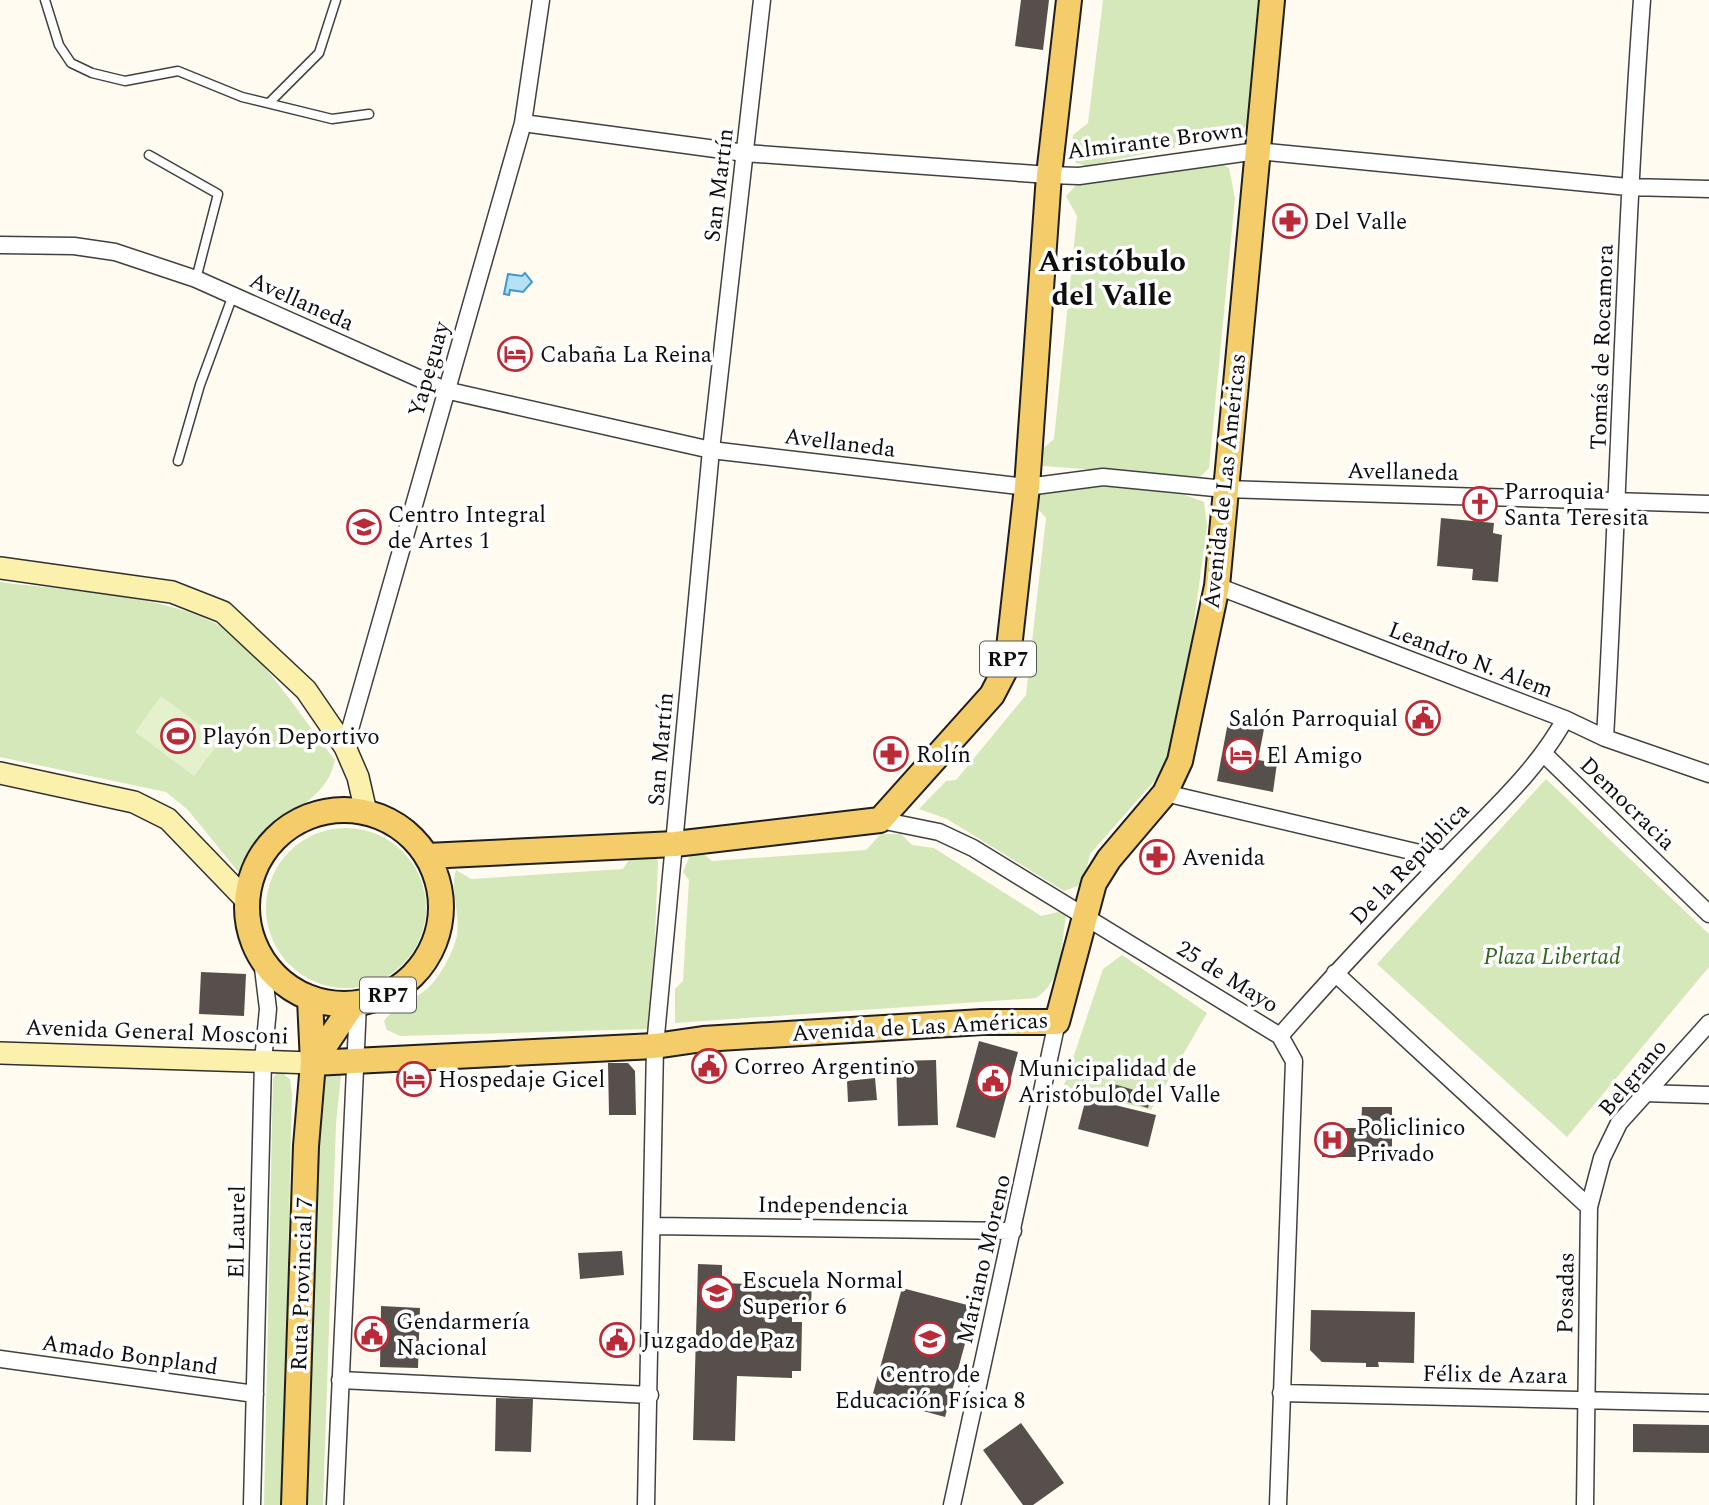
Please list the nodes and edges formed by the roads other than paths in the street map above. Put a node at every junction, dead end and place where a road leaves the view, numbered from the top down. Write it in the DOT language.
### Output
graph roads {
  1 [pos="46,0"];
  2 [pos="336,0"];
  3 [pos="541,0"];
  4 [pos="762,0"];
  5 [pos="1069,0"];
  6 [pos="1272,0"];
  7 [pos="1642,0"];
  8 [pos="269,103"];
  9 [pos="369,114"];
  10 [pos="523,122"];
  11 [pos="1257,150"];
  12 [pos="745,153"];
  13 [pos="149,155"];
  14 [pos="1049,175"];
  15 [pos="1628,187"];
  16 [pos="1709,189"];
  17 [pos="0,245"];
  18 [pos="196,279"];
  19 [pos="233,295"];
  20 [pos="445,390"];
  21 [pos="710,450"];
  22 [pos="178,461"];
  23 [pos="1027,487"];
  24 [pos="1225,489"];
  25 [pos="1619,500"];
  26 [pos="1709,504"];
  27 [pos="0,568"];
  28 [pos="1217,586"];
  29 [pos="1565,719"];
  30 [pos="1605,738"];
  31 [pos="345,747"];
  32 [pos="1544,754"];
  33 [pos="0,773"];
  34 [pos="1709,774"];
  35 [pos="1165,793"];
  36 [pos="366,811"];
  37 [pos="880,820"];
  38 [pos="675,844"];
  39 [pos="427,856"];
  40 [pos="1445,859"];
  41 [pos="246,900"];
  42 [pos="1085,914"];
  43 [pos="1709,914"];
  44 [pos="262,960"];
  45 [pos="1335,973"];
  46 [pos="310,999"];
  47 [pos="356,1004"];
  48 [pos="1057,1022"];
  49 [pos="1709,1023"];
  50 [pos="1280,1035"];
  51 [pos="655,1046"];
  52 [pos="0,1053"];
  53 [pos="263,1061"];
  54 [pos="356,1062"];
  55 [pos="313,1063"];
  56 [pos="1643,1093"];
  57 [pos="1709,1095"];
  58 [pos="1589,1208"];
  59 [pos="653,1226"];
  60 [pos="1013,1231"];
  61 [pos="0,1359"];
  62 [pos="340,1380"];
  63 [pos="1281,1393"];
  64 [pos="255,1394"];
  65 [pos="650,1395"];
  66 [pos="1587,1398"];
  67 [pos="1709,1403"];
  68 [pos="252,1505"];
  69 [pos="294,1505"];
  70 [pos="335,1505"];
  71 [pos="646,1505"];
  72 [pos="951,1505"];
  73 [pos="1278,1505"];
  74 [pos="1585,1505"];
  1 -- 8 [label="lane"];
  2 -- 8 [label="lane"];
  3 -- 10 [label="street, Yapeguay"];
  4 -- 12 [label="street, San Martín"];
  5 -- 14 [label="main road, RP7"];
  6 -- 11 [label="main road, Avenida de Las Américas"];
  7 -- 15 [label="street, Tomás de Rocamora"];
  8 -- 9 [label="lane"];
  10 -- 12 [label="street, Almirante Brown"];
  10 -- 20 [label="street, Yapeguay"];
  11 -- 14 [label="street, Almirante Brown"];
  11 -- 15 [label="street, Almirante Brown"];
  11 -- 24 [label="main road, Avenida de Las Américas"];
  12 -- 14 [label="street, Almirante Brown"];
  12 -- 21 [label="street, San Martín"];
  13 -- 18 [label="lane"];
  14 -- 23 [label="main road, RP7"];
  15 -- 16 [label="street, Almirante Brown"];
  15 -- 25 [label="street, Tomás de Rocamora"];
  17 -- 18 [label="street, Avellaneda"];
  18 -- 19 [label="street, Avellaneda"];
  19 -- 20 [label="street, Avellaneda"];
  19 -- 22 [label="lane"];
  20 -- 21 [label="street, Avellaneda"];
  20 -- 31 [label="street, Yapeguay"];
  21 -- 23 [label="street, Avellaneda"];
  21 -- 38 [label="street, San Martín"];
  23 -- 24 [label="street, Avellaneda"];
  23 -- 37 [label="main road, RP7"];
  24 -- 25 [label="street, Avellaneda"];
  24 -- 28 [label="main road, Avenida de Las Américas"];
  25 -- 26 [label="street, Avellaneda"];
  25 -- 30 [label="street, Tomás de Rocamora"];
  27 -- 31 [label="main road"];
  28 -- 29 [label="street, Leandro N. Alem"];
  28 -- 35 [label="main road, Avenida de Las Américas"];
  29 -- 30 [label="street, Leandro N. Alem"];
  29 -- 32 [label="street, De la República"];
  30 -- 34 [label="street, Leandro N. Alem"];
  31 -- 36 [label="main road"];
  32 -- 40 [label="street, De la República"];
  32 -- 43 [label="street, Democracia"];
  33 -- 41 [label="main road"];
  35 -- 40 [label="street"];
  35 -- 42 [label="main road, Avenida de Las Américas"];
  36 -- 39 [label="main road, RP7"];
  36 -- 41 [label="main road, RP7"];
  37 -- 38 [label="main road"];
  37 -- 42 [label="street, 25 de Mayo"];
  38 -- 39 [label="main road"];
  38 -- 51 [label="street, San Martín"];
  39 -- 47 [label="main road, RP7"];
  40 -- 45 [label="street, De la República"];
  41 -- 44 [label="main road, RP7"];
  42 -- 48 [label="main road, Avenida de Las Américas"];
  42 -- 50 [label="street, 25 de Mayo"];
  44 -- 46 [label="main road, RP7"];
  44 -- 53 [label="street, El Laurel"];
  45 -- 50 [label="street, De la República"];
  45 -- 58 [label="street"];
  46 -- 47 [label="main road, RP7"];
  46 -- 55 [label="main road, Ruta Provincial 7 / RP7"];
  47 -- 54 [label="street"];
  47 -- 55 [label="main road, Ruta Provincial 7 / RP7"];
  48 -- 51 [label="main road, Avenida de Las Américas"];
  48 -- 60 [label="street, Mariano Moreno"];
  49 -- 56 [label="street, Belgrano"];
  50 -- 63 [label="street, 25 de Mayo"];
  51 -- 54 [label="main road, Avenida de Las Américas"];
  51 -- 59 [label="street, San Martín"];
  52 -- 53 [label="main road, Avenida General Mosconi"];
  53 -- 55 [label="main road, Avenida General Mosconi"];
  53 -- 64 [label="street, El Laurel"];
  54 -- 55 [label="main road, Avenida de Las Américas"];
  54 -- 62 [label="street"];
  55 -- 69 [label="main road, Ruta Provincial 7 / RP7"];
  56 -- 57 [label="street"];
  56 -- 58 [label="street, Belgrano"];
  58 -- 66 [label="street, Posadas"];
  59 -- 60 [label="street, Independencia"];
  59 -- 65 [label="street, San Martín"];
  60 -- 72 [label="street, Mariano Moreno"];
  61 -- 64 [label="street, Amado Bonpland"];
  62 -- 65 [label="street"];
  62 -- 70 [label="street"];
  63 -- 66 [label="street, Félix de Azara"];
  63 -- 73 [label="street, 25 de Mayo"];
  64 -- 68 [label="street, El Laurel"];
  65 -- 71 [label="street, San Martín"];
  66 -- 67 [label="street, Félix de Azara"];
  66 -- 74 [label="street, Posadas"];
}
